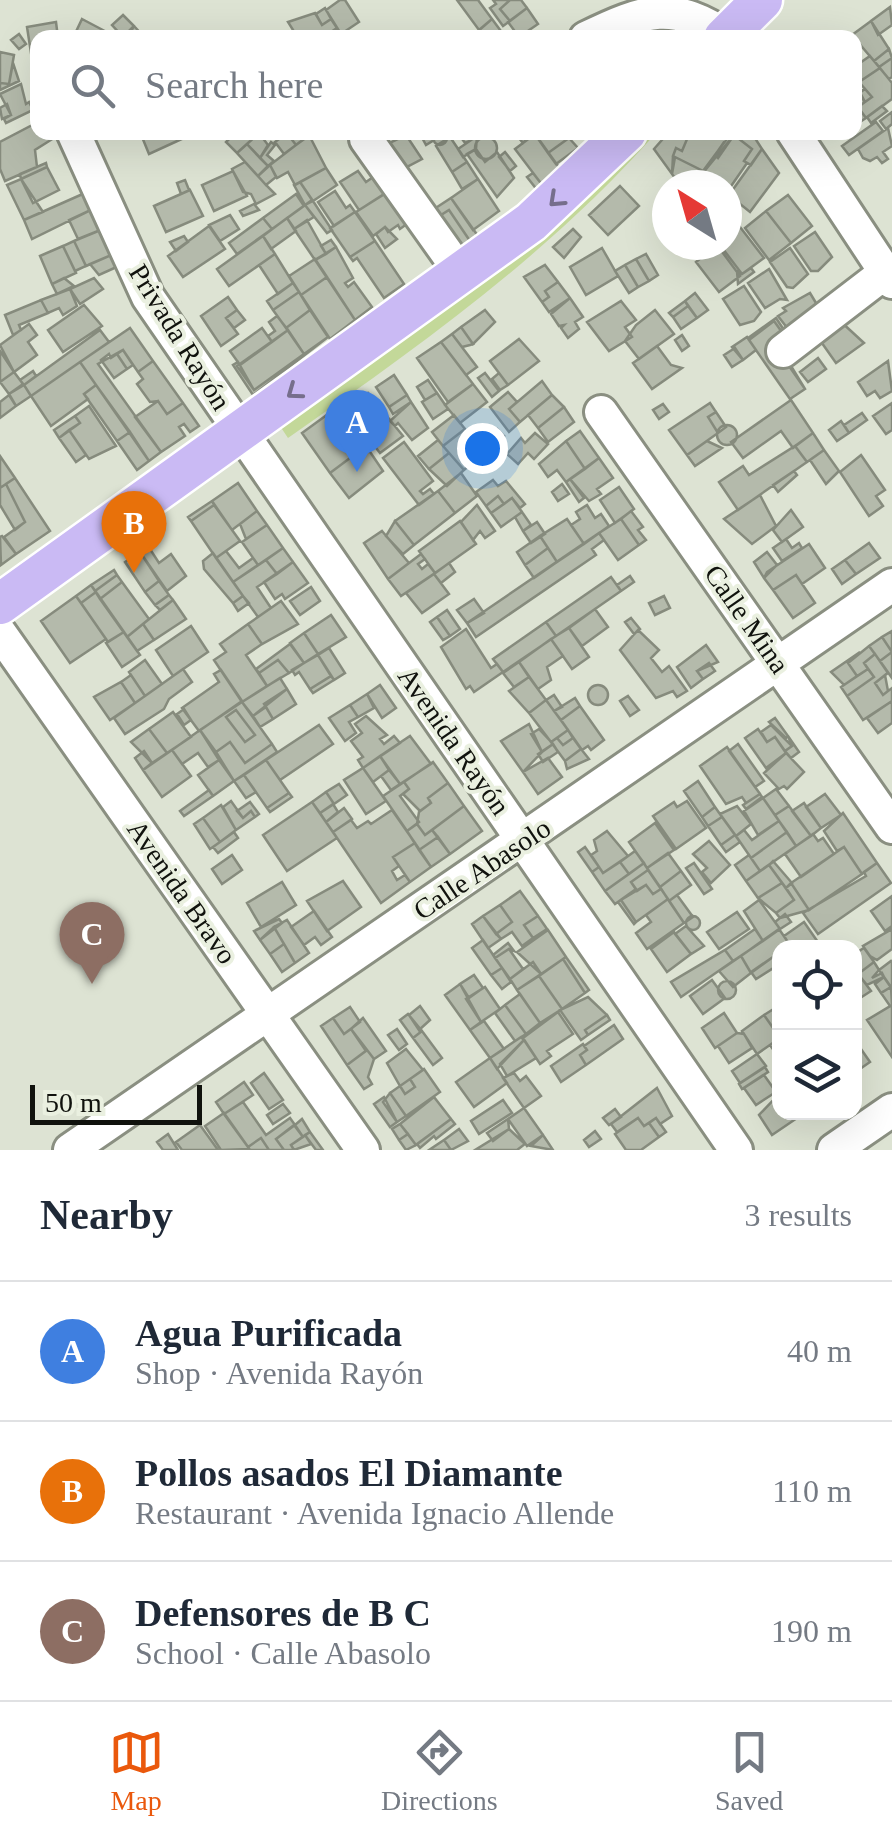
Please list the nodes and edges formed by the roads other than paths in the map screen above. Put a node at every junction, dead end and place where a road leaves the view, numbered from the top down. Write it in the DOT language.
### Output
graph roads {
  1 [pos="762,0"];
  2 [pos="604,30"];
  3 [pos="718,30"];
  4 [pos="733,30"];
  5 [pos="76,140"];
  6 [pos="368,140"];
  7 [pos="618,140"];
  8 [pos="799,140"];
  9 [pos="885,260"];
  10 [pos="461,273"];
  11 [pos="783,350"];
  12 [pos="601,412"];
  13 [pos="240,431"];
  14 [pos="892,585"];
  15 [pos="0,604"];
  16 [pos="0,633"];
  17 [pos="777,662"];
  18 [pos="892,826"];
  19 [pos="523,841"];
  20 [pos="268,1015"];
  21 [pos="892,1110"];
  22 [pos="70,1150"];
  23 [pos="363,1150"];
  24 [pos="736,1150"];
  25 [pos="834,1150"];
  1 -- 4 [label="main road"];
  2 -- 3 [label="street"];
  5 -- 13 [label="street, Privada Rayón"];
  6 -- 10 [label="street"];
  7 -- 10 [label="main road, one-way"];
  8 -- 9 [label="street"];
  9 -- 11 [label="street"];
  10 -- 13 [label="main road, one-way"];
  12 -- 17 [label="street, Calle Mina"];
  13 -- 15 [label="main road"];
  13 -- 19 [label="street, Avenida Rayón"];
  14 -- 17 [label="street, Calle Abasolo"];
  16 -- 20 [label="street, Avenida Bravo"];
  17 -- 18 [label="street, Calle Mina"];
  17 -- 19 [label="street, Calle Abasolo"];
  19 -- 20 [label="street, Calle Abasolo"];
  19 -- 24 [label="street, Avenida Rayón"];
  20 -- 22 [label="street, Calle Abasolo"];
  20 -- 23 [label="street, Avenida Bravo"];
  21 -- 25 [label="street"];
}
